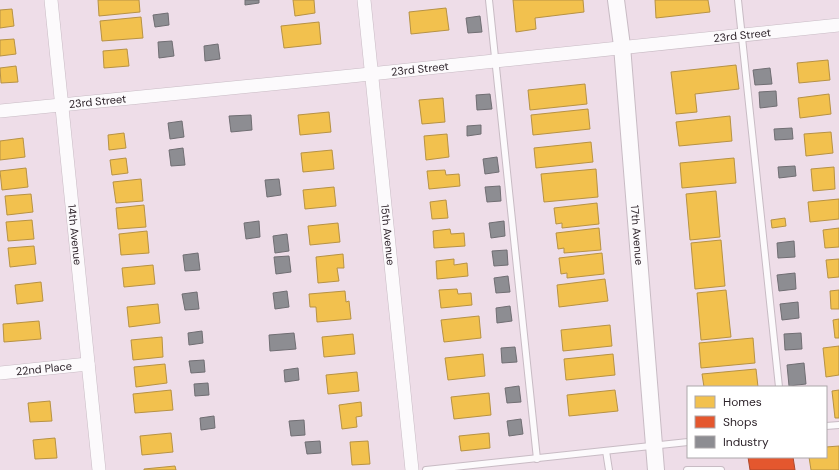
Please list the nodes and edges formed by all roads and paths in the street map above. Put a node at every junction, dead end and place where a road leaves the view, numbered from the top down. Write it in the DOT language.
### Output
graph roads {
  1 [pos="51,0"];
  2 [pos="364,0"];
  3 [pos="489,0"];
  4 [pos="616,0"];
  5 [pos="738,0"];
  6 [pos="839,24"];
  7 [pos="741,34"];
  8 [pos="622,46"];
  9 [pos="495,60"];
  10 [pos="372,74"];
  11 [pos="62,105"];
  12 [pos="0,111"];
  13 [pos="88,364"];
  14 [pos="0,373"];
  15 [pos="779,386"];
  16 [pos="839,425"];
  17 [pos="827,426"];
  18 [pos="687,442"];
  19 [pos="654,445"];
  20 [pos="606,451"];
  21 [pos="537,459"];
  22 [pos="98,470"];
  23 [pos="412,470"];
  24 [pos="426,470"];
  25 [pos="608,470"];
  26 [pos="656,470"];
  27 [pos="687,470"];
  28 [pos="721,470"];
  1 -- 11 [label="street, 14th Avenue"];
  2 -- 10 [label="street, 15th Avenue"];
  3 -- 9 [label="lane"];
  4 -- 8 [label="street, 17th Avenue"];
  5 -- 7 [label="lane"];
  6 -- 7 [label="street, 23rd Street"];
  7 -- 8 [label="street, 23rd Street"];
  7 -- 15 [label="lane"];
  8 -- 9 [label="street, 23rd Street"];
  8 -- 19 [label="street, 17th Avenue"];
  9 -- 10 [label="street, 23rd Street"];
  9 -- 21 [label="lane"];
  10 -- 11 [label="street, 23rd Street"];
  10 -- 23 [label="street, 15th Avenue"];
  11 -- 12 [label="street, 23rd Street"];
  11 -- 13 [label="street, 14th Avenue"];
  13 -- 14 [label="street, 22nd Place"];
  13 -- 22 [label="street, 14th Avenue"];
  16 -- 17 [label="lane"];
  18 -- 19 [label="lane"];
  19 -- 20 [label="lane"];
  19 -- 26 [label="street, 17th Avenue"];
  20 -- 21 [label="lane"];
  20 -- 25 [label="lane"];
  21 -- 24 [label="lane"];
  27 -- 28 [label="lane"];
}
